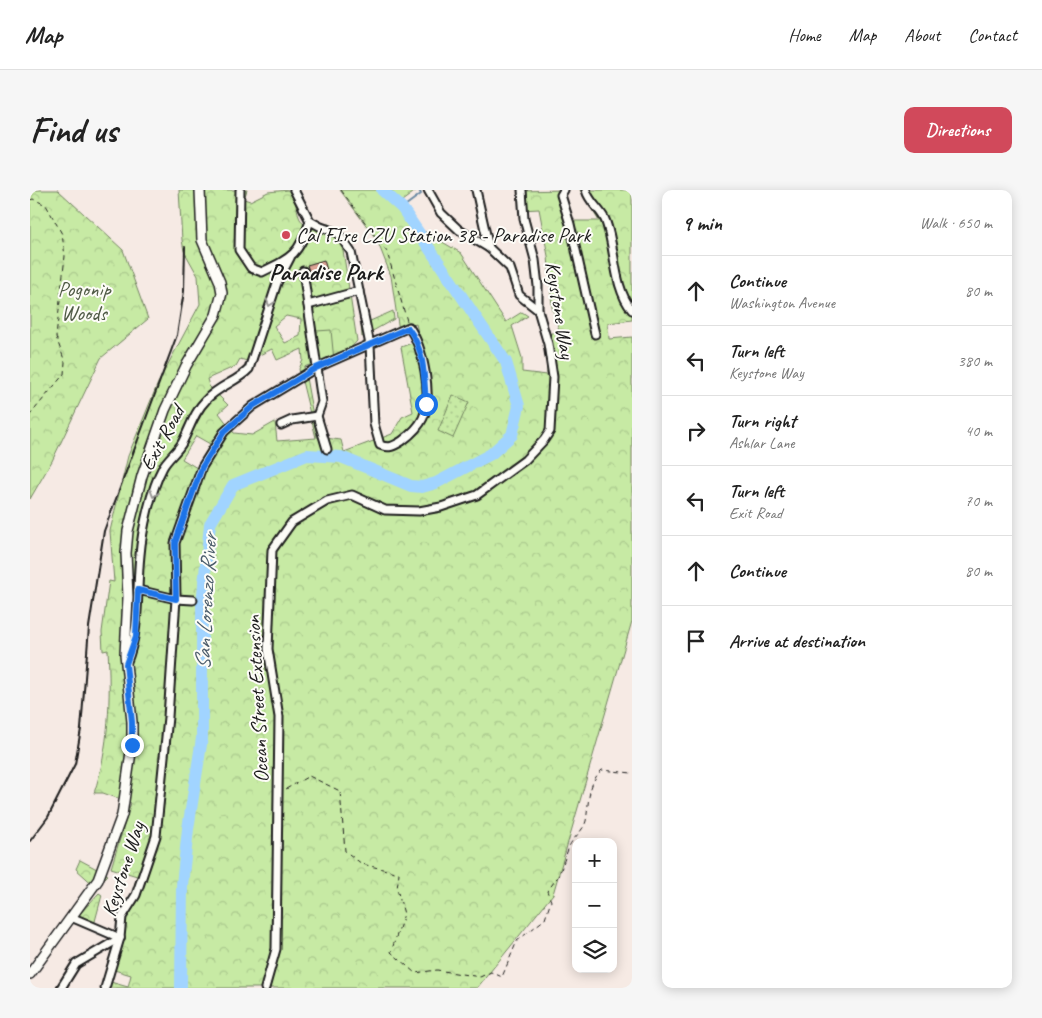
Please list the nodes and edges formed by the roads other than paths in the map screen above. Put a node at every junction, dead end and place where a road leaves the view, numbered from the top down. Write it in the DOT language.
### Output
graph roads {
  1 [pos="200,190"];
  2 [pos="240,190"];
  3 [pos="294,190"];
  4 [pos="428,190"];
  5 [pos="476,190"];
  6 [pos="522,190"];
  7 [pos="564,190"];
  8 [pos="586,190"];
  9 [pos="310,221"];
  10 [pos="489,248"];
  11 [pos="290,258"];
  12 [pos="303,271"];
  13 [pos="358,291"];
  14 [pos="308,305"];
  15 [pos="538,310"];
  16 [pos="632,310"];
  17 [pos="595,334"];
  18 [pos="370,345"];
  19 [pos="316,368"];
  20 [pos="553,377"];
  21 [pos="317,416"];
  22 [pos="281,425"];
  23 [pos="327,448"];
  24 [pos="138,590"];
  25 [pos="176,599"];
  26 [pos="193,600"];
  27 [pos="126,664"];
  28 [pos="71,917"];
  29 [pos="120,938"];
  30 [pos="30,974"];
  31 [pos="62,988"];
  32 [pos="105,988"];
  33 [pos="264,988"];
  1 -- 27 [label="main road"];
  2 -- 11 [label="street"];
  3 -- 9 [label="street"];
  4 -- 10 [label="street"];
  5 -- 10 [label="street"];
  6 -- 15 [label="street, Keystone Way"];
  7 -- 17 [label="street"];
  8 -- 16 [label="street"];
  9 -- 11 [label="street, Exit Road"];
  9 -- 13 [label="street"];
  10 -- 15 [label="street"];
  11 -- 24 [label="street, Exit Road, one-way"];
  12 -- 14 [label="street"];
  13 -- 14 [label="street"];
  13 -- 18 [label="street"];
  14 -- 19 [label="street"];
  15 -- 20 [label="street, Keystone Way"];
  18 -- 18 [label="street, Keystone Way"];
  18 -- 19 [label="street, Keystone Way"];
  19 -- 21 [label="street"];
  19 -- 25 [label="street, Keystone Way"];
  20 -- 33 [label="street, Ocean Street Extension"];
  21 -- 22 [label="street"];
  21 -- 23 [label="street"];
  24 -- 25 [label="street"];
  24 -- 27 [label="street, Exit Road"];
  25 -- 26 [label="street"];
  25 -- 29 [label="street, Keystone Way"];
  27 -- 28 [label="main road"];
  28 -- 29 [label="street"];
  28 -- 30 [label="main road"];
  29 -- 31 [label="street"];
  29 -- 32 [label="street, Keystone Way"];
}
